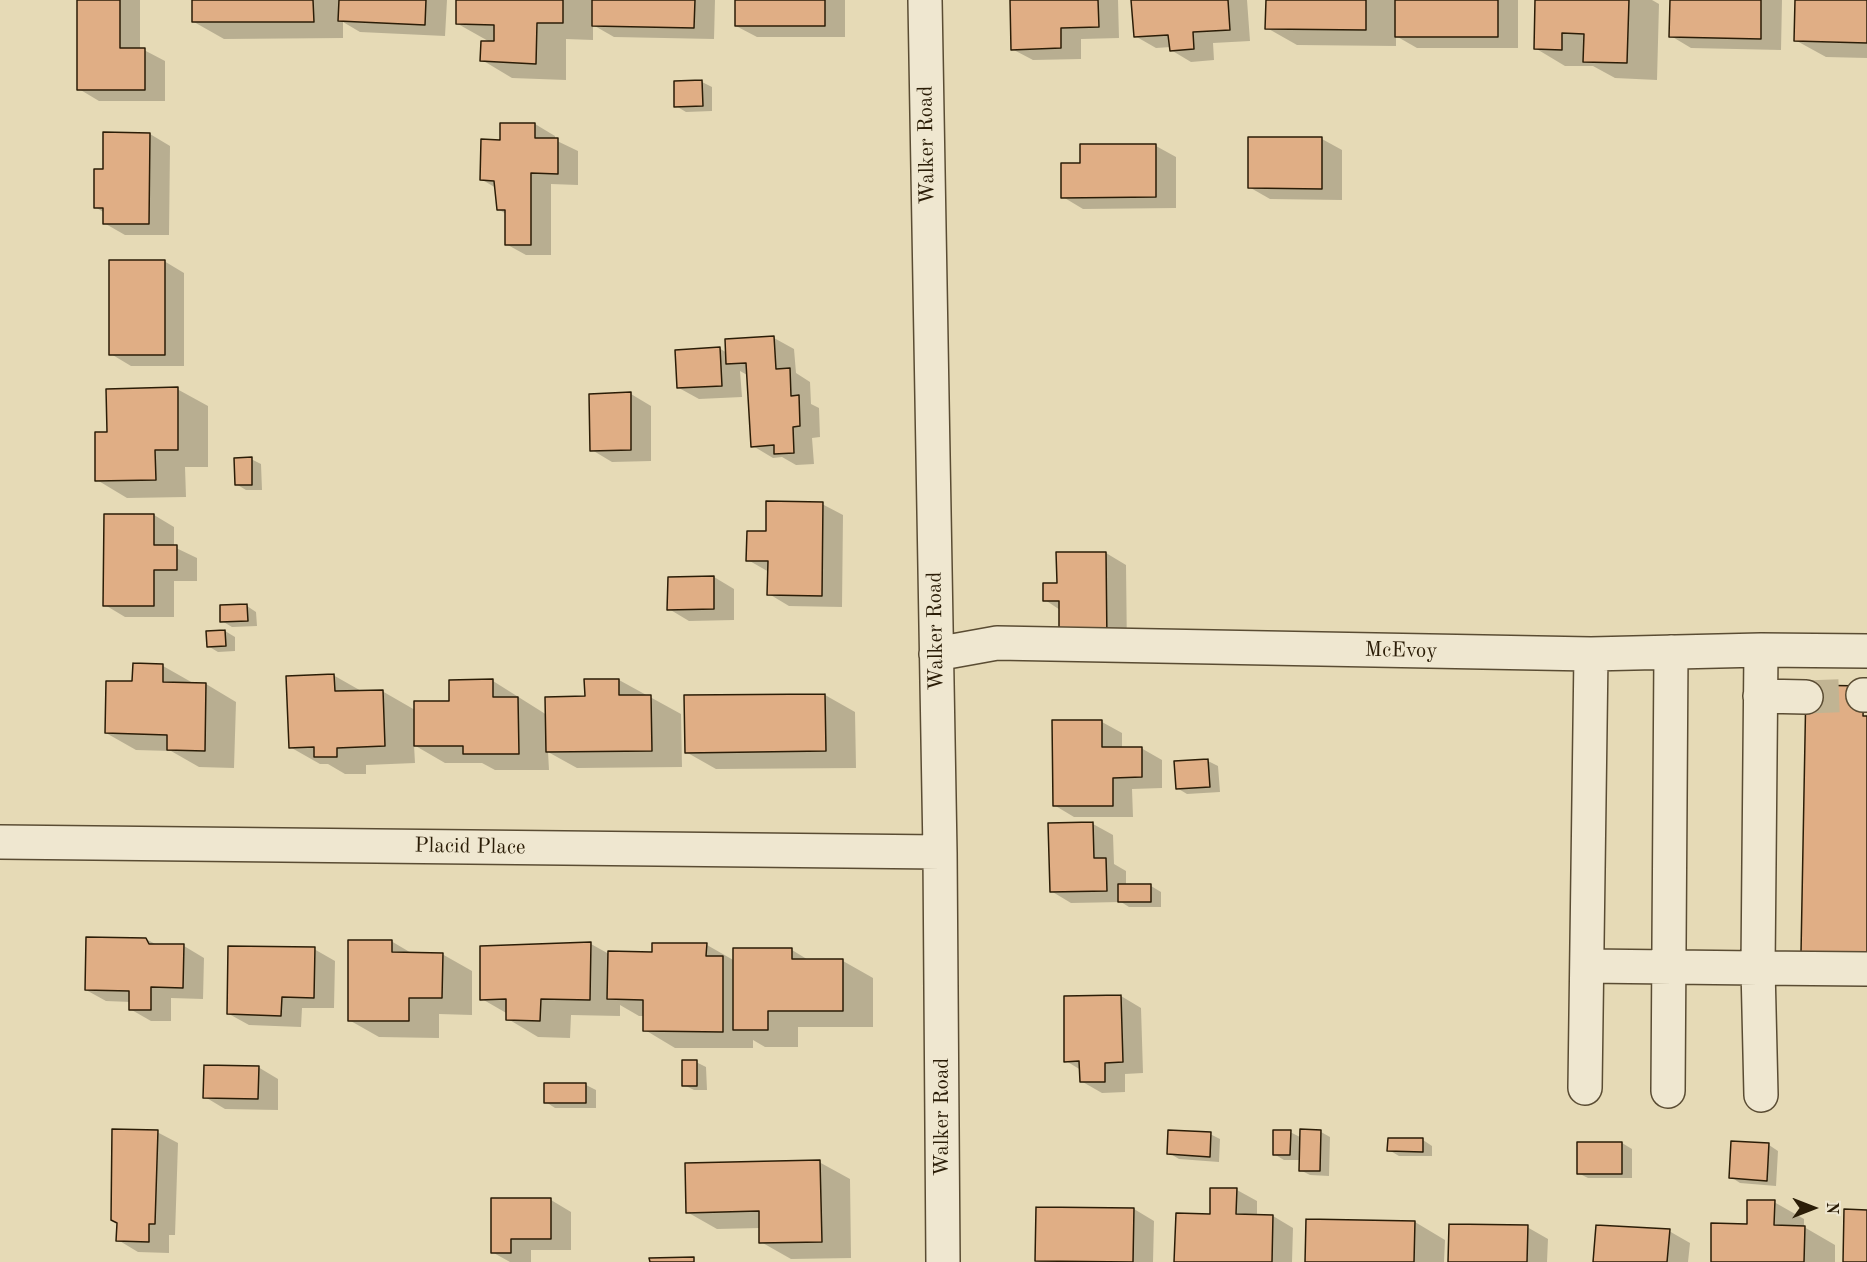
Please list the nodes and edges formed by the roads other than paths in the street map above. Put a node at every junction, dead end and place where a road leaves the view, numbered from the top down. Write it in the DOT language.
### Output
graph roads {
  1 [pos="925,0"];
  2 [pos="1761,650"];
  3 [pos="1867,651"];
  4 [pos="1671,652"];
  5 [pos="936,654"];
  6 [pos="1591,654"];
  7 [pos="1760,696"];
  8 [pos="1806,697"];
  9 [pos="0,842"];
  10 [pos="940,852"];
  11 [pos="1587,966"];
  12 [pos="1668,968"];
  13 [pos="1758,968"];
  14 [pos="1867,969"];
  15 [pos="1585,1088"];
  16 [pos="1668,1091"];
  17 [pos="1761,1095"];
  18 [pos="943,1262"];
  1 -- 5 [label="street, Walker Road"];
  2 -- 3 [label="street, McEvoy"];
  2 -- 4 [label="street, McEvoy"];
  2 -- 7 [label="street"];
  4 -- 6 [label="street, McEvoy"];
  4 -- 12 [label="street"];
  5 -- 6 [label="street, McEvoy"];
  5 -- 10 [label="street, Walker Road"];
  6 -- 11 [label="street"];
  7 -- 8 [label="street"];
  7 -- 13 [label="street"];
  9 -- 10 [label="street, Placid Place"];
  10 -- 18 [label="street, Walker Road"];
  11 -- 12 [label="street"];
  11 -- 15 [label="street"];
  12 -- 13 [label="street"];
  12 -- 16 [label="street"];
  13 -- 14 [label="street"];
  13 -- 17 [label="street"];
}
